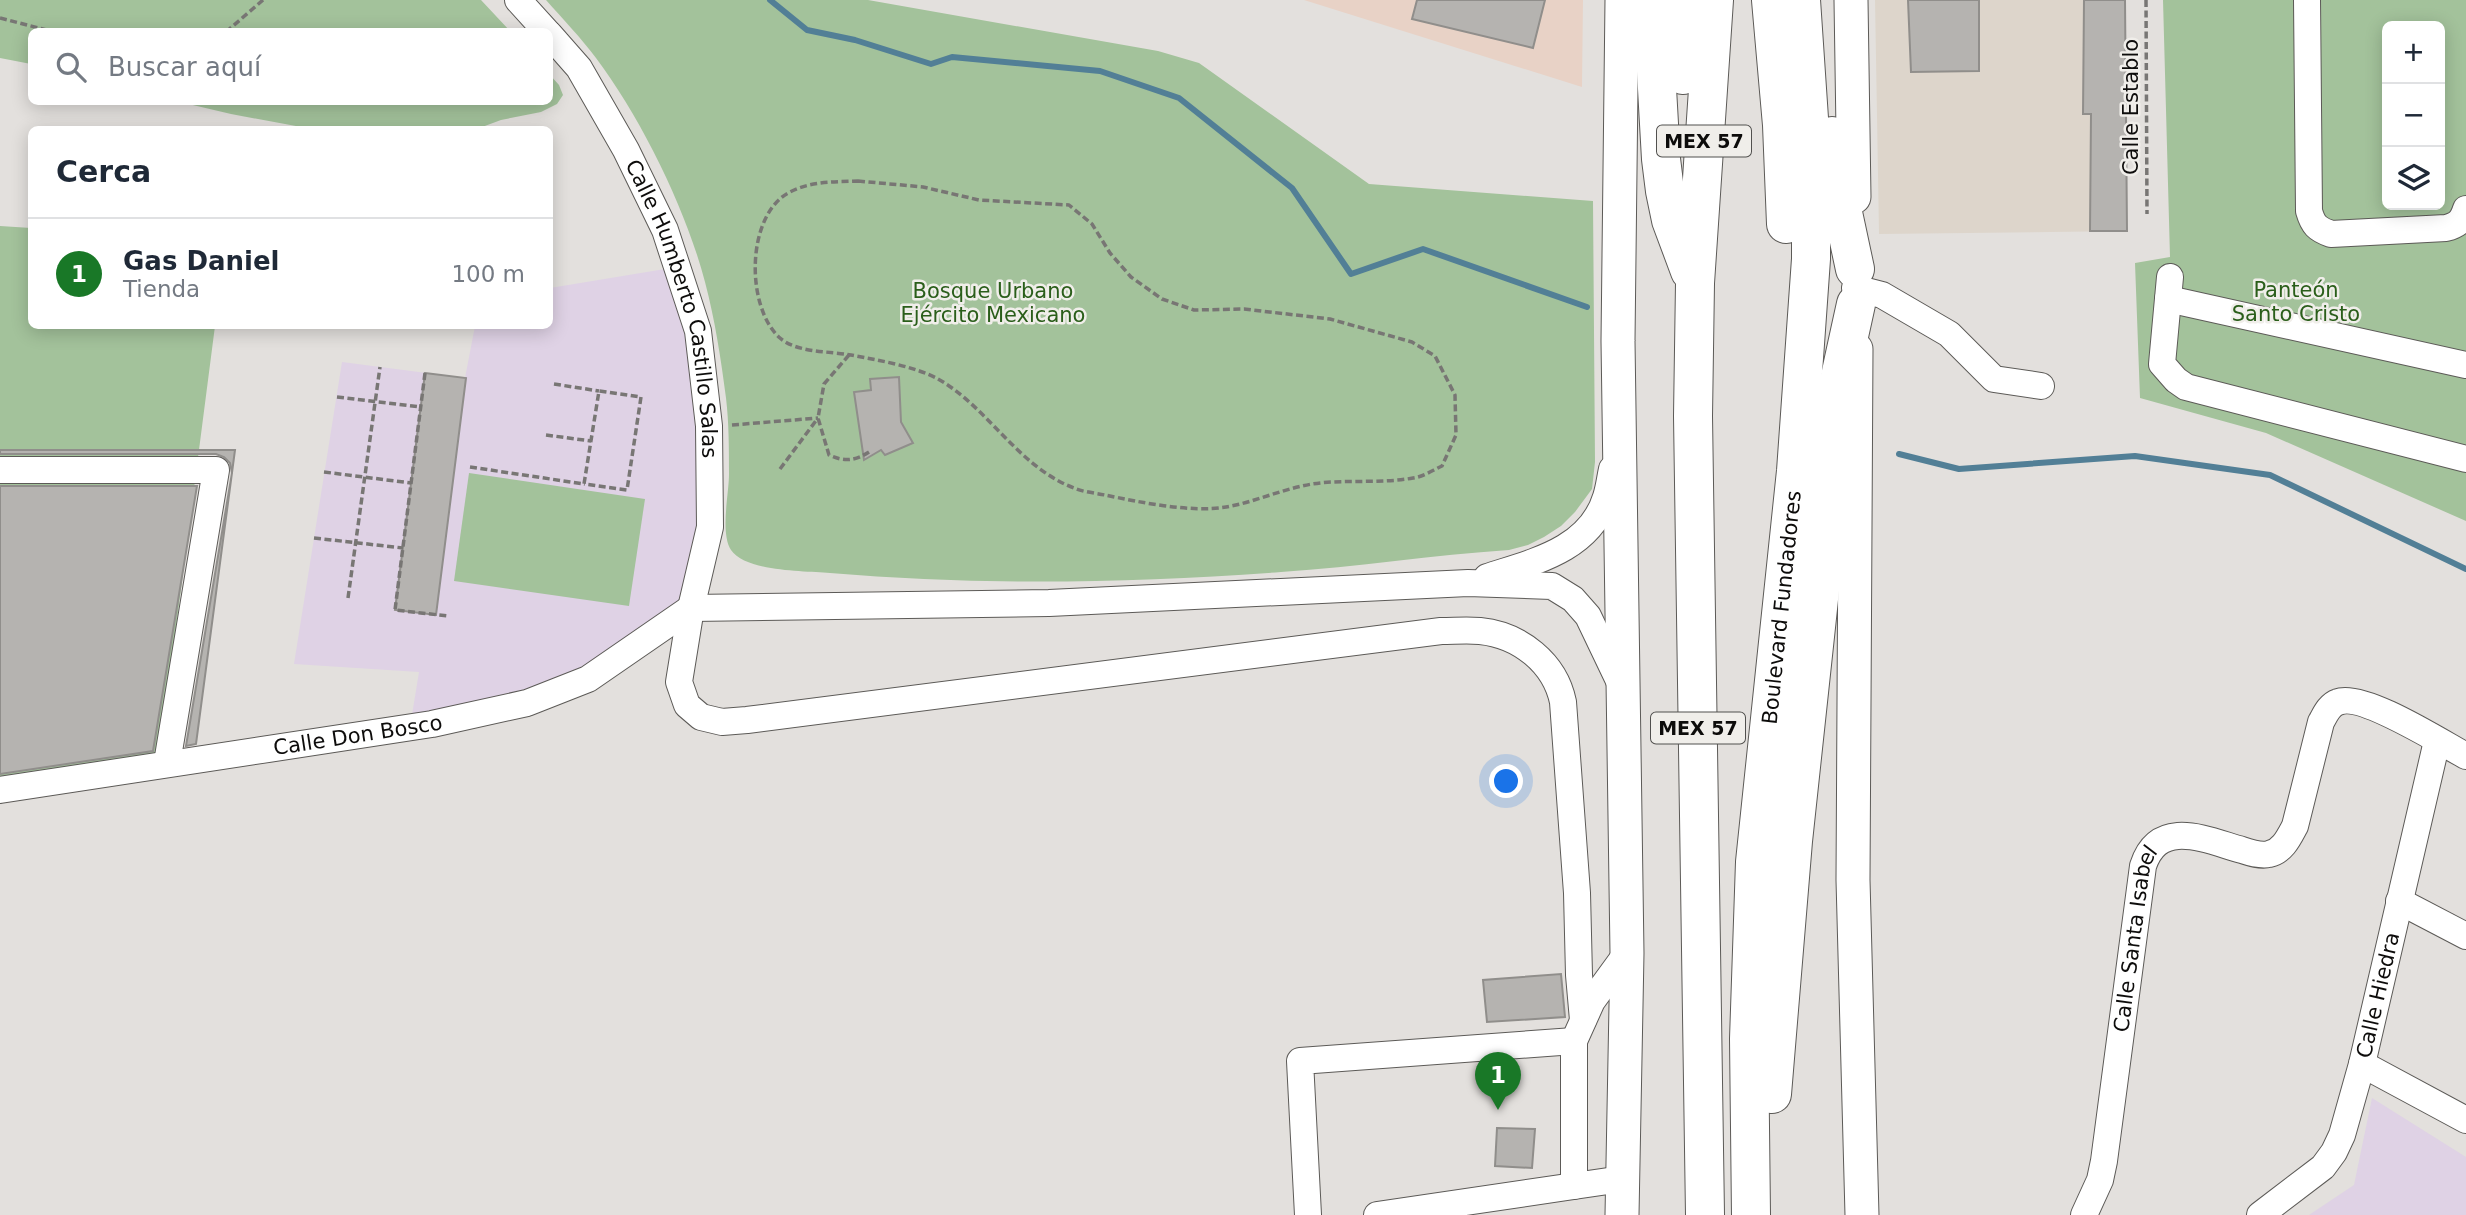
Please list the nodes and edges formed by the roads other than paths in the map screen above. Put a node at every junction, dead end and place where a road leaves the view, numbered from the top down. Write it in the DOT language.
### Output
graph roads {
  1 [pos="518,0"];
  2 [pos="1622,0"];
  3 [pos="1652,0"];
  4 [pos="1670,0"];
  5 [pos="1686,0"];
  6 [pos="1714,0"];
  7 [pos="1771,0"];
  8 [pos="1801,0"];
  9 [pos="1822,0"];
  10 [pos="1851,0"];
  11 [pos="2306,0"];
  12 [pos="543,28"];
  13 [pos="553,39"];
  14 [pos="1682,208"];
  15 [pos="2466,209"];
  16 [pos="1695,283"];
  17 [pos="1855,287"];
  18 [pos="2466,365"];
  19 [pos="2041,386"];
  20 [pos="1619,437"];
  21 [pos="2466,459"];
  22 [pos="0,470"];
  23 [pos="1828,474"];
  24 [pos="1468,583"];
  25 [pos="691,608"];
  26 [pos="1622,685"];
  27 [pos="2437,741"];
  28 [pos="2466,756"];
  29 [pos="167,763"];
  30 [pos="0,790"];
  31 [pos="2399,901"];
  32 [pos="2466,936"];
  33 [pos="1627,953"];
  34 [pos="1578,1030"];
  35 [pos="1702,1039"];
  36 [pos="2362,1065"];
  37 [pos="2466,1119"];
  38 [pos="1622,1179"];
  39 [pos="1574,1186"];
  40 [pos="1308,1215"];
  41 [pos="1377,1215"];
  42 [pos="1622,1215"];
  43 [pos="1682,1215"];
  44 [pos="1705,1215"];
  45 [pos="1751,1215"];
  46 [pos="1763,1215"];
  47 [pos="1862,1215"];
  48 [pos="2084,1215"];
  49 [pos="2260,1215"];
  1 -- 12 [label="street, Calle Humberto Castillo Salas"];
  2 -- 20 [label="main road"];
  3 -- 16 [label="highway"];
  4 -- 14 [label="highway"];
  5 -- 14 [label="highway"];
  6 -- 16 [label="highway, MEX 57"];
  7 -- 23 [label="highway"];
  8 -- 23 [label="highway, Boulevard Fundadores / MEX 57"];
  9 -- 17 [label="highway"];
  10 -- 17 [label="main road"];
  11 -- 15 [label="street"];
  13 -- 25 [label="street, Calle Humberto Castillo Salas"];
  14 -- 16 [label="highway"];
  16 -- 35 [label="highway, MEX 57"];
  17 -- 19 [label="street"];
  17 -- 23 [label="highway"];
  18 -- 21 [label="street"];
  20 -- 24 [label="street"];
  20 -- 26 [label="main road"];
  22 -- 29 [label="street"];
  23 -- 45 [label="highway, Boulevard Fundadores / MEX 57"];
  23 -- 46 [label="highway"];
  23 -- 47 [label="main road"];
  24 -- 25 [label="street"];
  24 -- 26 [label="street"];
  25 -- 29 [label="street, Calle Don Bosco"];
  25 -- 34 [label="street, Calle Humberto Castillo Salas"];
  26 -- 33 [label="main road"];
  27 -- 28 [label="street"];
  27 -- 31 [label="street, Calle Hiedra"];
  27 -- 48 [label="street, Calle Santa Isabel"];
  29 -- 30 [label="street, Calle Don Bosco"];
  31 -- 32 [label="street"];
  31 -- 36 [label="street, Calle Hiedra"];
  33 -- 34 [label="street"];
  33 -- 38 [label="main road"];
  34 -- 39 [label="street, Calle Humberto Castillo Salas"];
  34 -- 40 [label="street"];
  35 -- 43 [label="highway"];
  35 -- 44 [label="highway, MEX 57"];
  36 -- 37 [label="street"];
  36 -- 49 [label="street, Calle Hiedra"];
  38 -- 39 [label="street"];
  38 -- 42 [label="main road"];
  39 -- 41 [label="street"];
}
